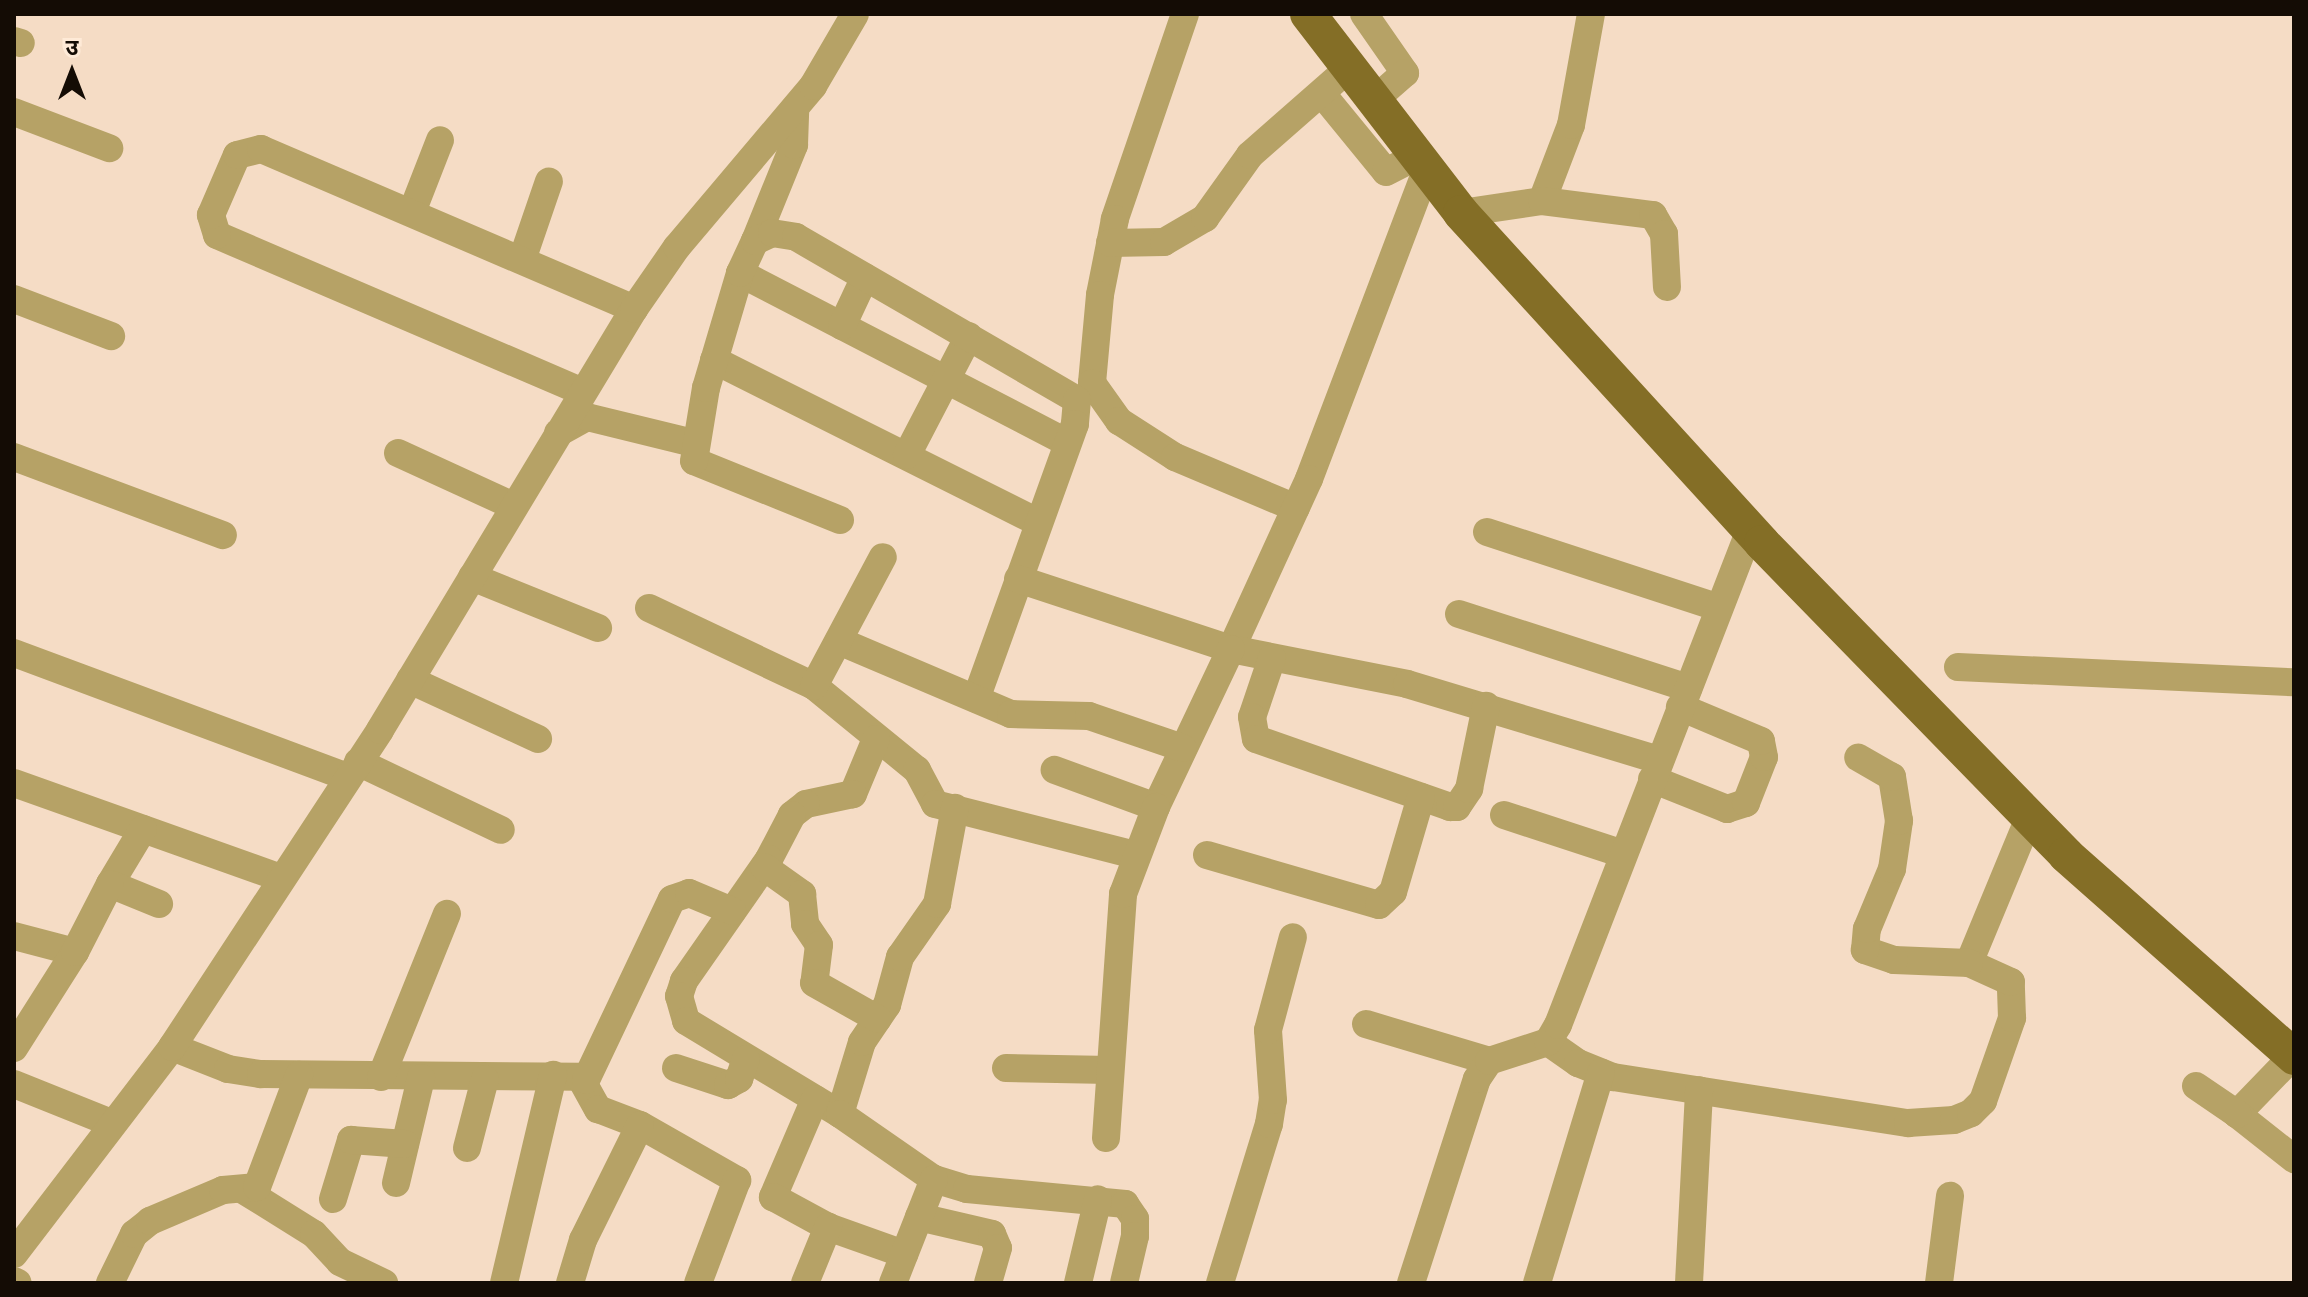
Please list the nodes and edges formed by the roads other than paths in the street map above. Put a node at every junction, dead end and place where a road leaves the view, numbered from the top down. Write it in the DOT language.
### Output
graph roads {
  1 [pos="855,14"];
  2 [pos="1185,14"];
  3 [pos="1308,14"];
  4 [pos="1364,14"];
  5 [pos="1591,14"];
  6 [pos="1348,69"];
  7 [pos="1323,95"];
  8 [pos="795,108"];
  9 [pos="1380,111"];
  10 [pos="15,116"];
  11 [pos="440,140"];
  12 [pos="1356,140"];
  13 [pos="109,148"];
  14 [pos="1421,164"];
  15 [pos="549,181"];
  16 [pos="1542,201"];
  17 [pos="412,212"];
  18 [pos="1461,213"];
  19 [pos="755,241"];
  20 [pos="1110,243"];
  21 [pos="522,260"];
  22 [pos="740,273"];
  23 [pos="865,277"];
  24 [pos="1667,287"];
  25 [pos="14,299"];
  26 [pos="634,309"];
  27 [pos="842,326"];
  28 [pos="111,336"];
  29 [pos="969,336"];
  30 [pos="714,360"];
  31 [pos="946,380"];
  32 [pos="583,392"];
  33 [pos="558,433"];
  34 [pos="694,443"];
  35 [pos="1068,443"];
  36 [pos="398,453"];
  37 [pos="907,455"];
  38 [pos="14,457"];
  39 [pos="514,506"];
  40 [pos="1296,508"];
  41 [pos="840,520"];
  42 [pos="1038,522"];
  43 [pos="1750,530"];
  44 [pos="1487,532"];
  45 [pos="223,535"];
  46 [pos="883,557"];
  47 [pos="472,577"];
  48 [pos="1018,579"];
  49 [pos="649,608"];
  50 [pos="1719,608"];
  51 [pos="1459,614"];
  52 [pos="598,628"];
  53 [pos="839,641"];
  54 [pos="1231,649"];
  55 [pos="14,653"];
  56 [pos="1272,658"];
  57 [pos="1958,667"];
  58 [pos="410,680"];
  59 [pos="2294,682"];
  60 [pos="814,686"];
  61 [pos="1684,697"];
  62 [pos="976,699"];
  63 [pos="1486,706"];
  64 [pos="538,739"];
  65 [pos="876,739"];
  66 [pos="1183,748"];
  67 [pos="1858,757"];
  68 [pos="353,769"];
  69 [pos="1055,770"];
  70 [pos="1656,770"];
  71 [pos="14,783"];
  72 [pos="1421,797"];
  73 [pos="1156,807"];
  74 [pos="955,808"];
  75 [pos="1504,815"];
  76 [pos="2029,818"];
  77 [pos="143,829"];
  78 [pos="501,830"];
  79 [pos="1623,854"];
  80 [pos="1135,855"];
  81 [pos="1207,855"];
  82 [pos="764,867"];
  83 [pos="281,878"];
  84 [pos="110,884"];
  85 [pos="159,904"];
  86 [pos="732,911"];
  87 [pos="447,914"];
  88 [pos="14,936"];
  89 [pos="1293,937"];
  90 [pos="75,952"];
  91 [pos="1969,963"];
  92 [pos="878,1019"];
  93 [pos="1366,1024"];
  94 [pos="1548,1042"];
  95 [pos="172,1047"];
  96 [pos="14,1048"];
  97 [pos="2294,1056"];
  98 [pos="746,1059"];
  99 [pos="1489,1061"];
  100 [pos="676,1068"];
  101 [pos="1006,1068"];
  102 [pos="1110,1070"];
  103 [pos="1601,1073"];
  104 [pos="299,1075"];
  105 [pos="553,1075"];
  106 [pos="381,1077"];
  107 [pos="421,1078"];
  108 [pos="485,1079"];
  109 [pos="586,1080"];
  110 [pos="14,1084"];
  111 [pos="2196,1086"];
  112 [pos="1699,1090"];
  113 [pos="815,1099"];
  114 [pos="840,1114"];
  115 [pos="2237,1114"];
  116 [pos="109,1122"];
  117 [pos="640,1125"];
  118 [pos="1106,1138"];
  119 [pos="405,1144"];
  120 [pos="467,1148"];
  121 [pos="2294,1159"];
  122 [pos="934,1179"];
  123 [pos="737,1180"];
  124 [pos="396,1183"];
  125 [pos="245,1191"];
  126 [pos="1950,1196"];
  127 [pos="773,1197"];
  128 [pos="333,1199"];
  129 [pos="1098,1199"];
  130 [pos="919,1217"];
  131 [pos="828,1227"];
  132 [pos="14,1254"];
  133 [pos="904,1254"];
  134 [pos="110,1283"];
  135 [pos="384,1283"];
  136 [pos="504,1283"];
  137 [pos="570,1283"];
  138 [pos="698,1283"];
  139 [pos="805,1283"];
  140 [pos="893,1283"];
  141 [pos="988,1283"];
  142 [pos="1078,1283"];
  143 [pos="1124,1283"];
  144 [pos="1220,1283"];
  145 [pos="1411,1283"];
  146 [pos="1537,1283"];
  147 [pos="1689,1283"];
  148 [pos="1939,1283"];
  1 -- 8 [label="street"];
  2 -- 20 [label="street"];
  3 -- 6 [label="main road"];
  4 -- 9 [label="street"];
  5 -- 16 [label="street"];
  6 -- 7 [label="street"];
  6 -- 9 [label="main road"];
  7 -- 12 [label="street"];
  7 -- 20 [label="street"];
  8 -- 19 [label="street"];
  8 -- 26 [label="street"];
  9 -- 12 [label="street"];
  9 -- 14 [label="main road"];
  10 -- 13 [label="street"];
  11 -- 17 [label="street"];
  12 -- 14 [label="street"];
  14 -- 18 [label="main road"];
  14 -- 40 [label="street"];
  15 -- 21 [label="street"];
  16 -- 18 [label="street"];
  16 -- 24 [label="street"];
  17 -- 21 [label="street"];
  17 -- 32 [label="street"];
  18 -- 43 [label="main road"];
  19 -- 22 [label="street"];
  19 -- 23 [label="street"];
  20 -- 40 [label="street"];
  21 -- 26 [label="street"];
  22 -- 27 [label="street"];
  22 -- 30 [label="street"];
  23 -- 27 [label="street"];
  23 -- 29 [label="street"];
  25 -- 28 [label="street"];
  26 -- 32 [label="street"];
  27 -- 31 [label="street"];
  29 -- 31 [label="street"];
  29 -- 35 [label="street"];
  30 -- 34 [label="street"];
  30 -- 37 [label="street"];
  31 -- 35 [label="street"];
  31 -- 37 [label="street"];
  32 -- 33 [label="street"];
  33 -- 34 [label="street"];
  33 -- 39 [label="street"];
  34 -- 41 [label="street"];
  35 -- 42 [label="street"];
  36 -- 39 [label="street"];
  37 -- 42 [label="street"];
  38 -- 45 [label="street"];
  39 -- 47 [label="street"];
  40 -- 54 [label="street"];
  42 -- 48 [label="street"];
  43 -- 50 [label="street"];
  43 -- 76 [label="main road"];
  44 -- 50 [label="street"];
  46 -- 53 [label="street"];
  47 -- 52 [label="street"];
  47 -- 58 [label="street"];
  48 -- 54 [label="street"];
  48 -- 62 [label="street"];
  49 -- 60 [label="street"];
  50 -- 61 [label="street"];
  51 -- 61 [label="street"];
  53 -- 60 [label="street"];
  53 -- 62 [label="street"];
  54 -- 56 [label="street"];
  54 -- 66 [label="street"];
  55 -- 68 [label="street"];
  56 -- 63 [label="street"];
  56 -- 72 [label="street"];
  57 -- 59 [label="street"];
  58 -- 64 [label="street"];
  58 -- 68 [label="street"];
  60 -- 65 [label="street"];
  61 -- 70 [label="street"];
  61 -- 70 [label="street"];
  62 -- 66 [label="street"];
  63 -- 70 [label="street"];
  63 -- 72 [label="street"];
  65 -- 74 [label="street"];
  65 -- 82 [label="street"];
  66 -- 73 [label="street"];
  67 -- 91 [label="street"];
  68 -- 78 [label="street"];
  68 -- 83 [label="street"];
  69 -- 73 [label="street"];
  70 -- 79 [label="street"];
  71 -- 77 [label="street"];
  72 -- 81 [label="street"];
  73 -- 80 [label="street"];
  74 -- 80 [label="street"];
  74 -- 92 [label="street"];
  75 -- 79 [label="street"];
  76 -- 91 [label="street"];
  76 -- 97 [label="main road"];
  77 -- 83 [label="street"];
  77 -- 84 [label="street"];
  79 -- 94 [label="street"];
  80 -- 102 [label="street"];
  82 -- 86 [label="street"];
  82 -- 92 [label="street"];
  83 -- 95 [label="street"];
  84 -- 85 [label="street"];
  84 -- 90 [label="street"];
  86 -- 98 [label="street"];
  86 -- 109 [label="street"];
  87 -- 106 [label="street"];
  88 -- 90 [label="street"];
  89 -- 144 [label="street"];
  90 -- 96 [label="street"];
  91 -- 112 [label="street"];
  92 -- 114 [label="street"];
  93 -- 99 [label="street"];
  94 -- 99 [label="street"];
  94 -- 103 [label="street"];
  95 -- 104 [label="street"];
  95 -- 116 [label="street"];
  97 -- 115 [label="street"];
  98 -- 100 [label="street"];
  98 -- 113 [label="street"];
  99 -- 145 [label="street"];
  101 -- 102 [label="street"];
  102 -- 118 [label="street"];
  103 -- 112 [label="street"];
  103 -- 146 [label="street"];
  104 -- 106 [label="street"];
  104 -- 125 [label="street"];
  105 -- 108 [label="street"];
  105 -- 109 [label="street"];
  105 -- 136 [label="street"];
  106 -- 107 [label="street"];
  107 -- 108 [label="street"];
  107 -- 119 [label="street"];
  108 -- 120 [label="street"];
  109 -- 117 [label="street"];
  110 -- 116 [label="street"];
  111 -- 115 [label="street"];
  112 -- 147 [label="street"];
  113 -- 114 [label="street"];
  113 -- 127 [label="street"];
  114 -- 122 [label="street"];
  115 -- 121 [label="street"];
  116 -- 132 [label="street"];
  117 -- 123 [label="street"];
  117 -- 137 [label="street"];
  119 -- 124 [label="street"];
  119 -- 128 [label="street"];
  122 -- 129 [label="street"];
  122 -- 130 [label="street"];
  123 -- 127 [label="street"];
  123 -- 138 [label="street"];
  125 -- 134 [label="street"];
  125 -- 135 [label="street"];
  126 -- 148 [label="street"];
  127 -- 131 [label="street"];
  129 -- 142 [label="street"];
  129 -- 143 [label="street"];
  130 -- 133 [label="street"];
  130 -- 141 [label="street"];
  131 -- 133 [label="street"];
  131 -- 139 [label="street"];
  133 -- 140 [label="street"];
}
